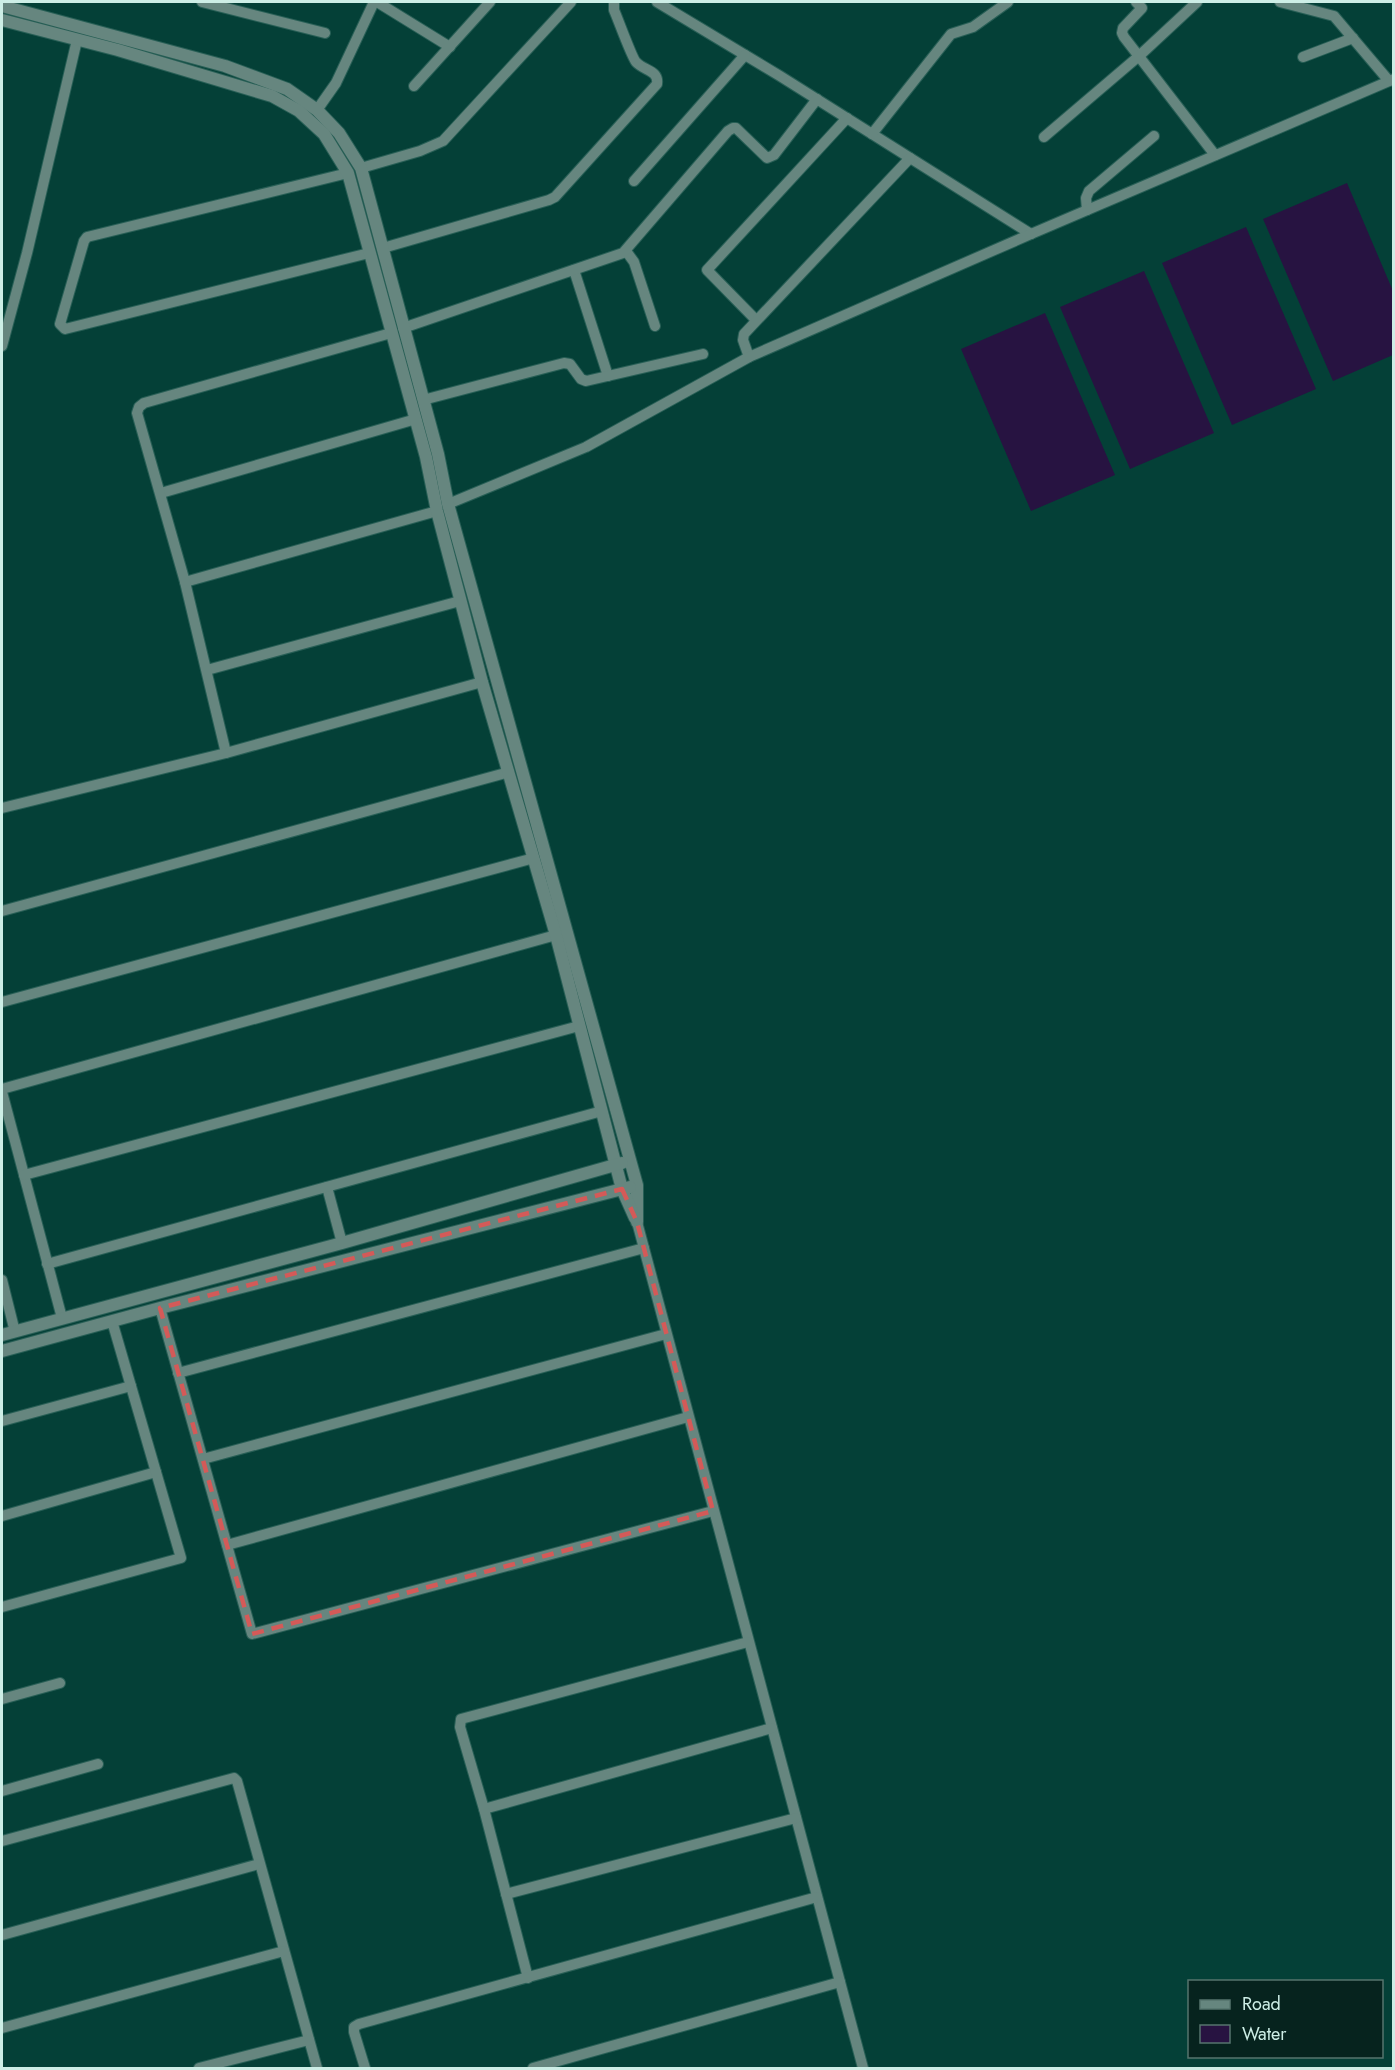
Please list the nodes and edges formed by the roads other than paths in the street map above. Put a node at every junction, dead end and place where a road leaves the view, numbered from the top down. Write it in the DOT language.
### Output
graph roads {
  1 [pos="202,2"];
  2 [pos="375,2"];
  3 [pos="490,2"];
  4 [pos="571,2"];
  5 [pos="614,2"];
  6 [pos="1008,2"];
  7 [pos="1136,2"];
  8 [pos="1197,2"];
  9 [pos="1280,2"];
  10 [pos="664,3"];
  11 [pos="1309,5"];
  12 [pos="2,6"];
  13 [pos="2,20"];
  14 [pos="325,33"];
  15 [pos="1353,38"];
  16 [pos="77,40"];
  17 [pos="450,47"];
  18 [pos="746,55"];
  19 [pos="1139,56"];
  20 [pos="1303,57"];
  21 [pos="1391,80"];
  22 [pos="414,86"];
  23 [pos="817,99"];
  24 [pos="317,110"];
  25 [pos="847,118"];
  26 [pos="872,134"];
  27 [pos="1154,136"];
  28 [pos="1044,137"];
  29 [pos="1215,155"];
  30 [pos="910,158"];
  31 [pos="361,168"];
  32 [pos="348,173"];
  33 [pos="634,181"];
  34 [pos="1087,210"];
  35 [pos="1031,234"];
  36 [pos="382,248"];
  37 [pos="626,250"];
  38 [pos="369,253"];
  39 [pos="574,270"];
  40 [pos="392,283"];
  41 [pos="378,287"];
  42 [pos="756,320"];
  43 [pos="655,326"];
  44 [pos="403,328"];
  45 [pos="391,333"];
  46 [pos="2,346"];
  47 [pos="703,354"];
  48 [pos="749,357"];
  49 [pos="608,376"];
  50 [pos="423,400"];
  51 [pos="416,419"];
  52 [pos="161,494"];
  53 [pos="448,504"];
  54 [pos="437,511"];
  55 [pos="185,582"];
  56 [pos="460,601"];
  57 [pos="207,670"];
  58 [pos="482,682"];
  59 [pos="226,753"];
  60 [pos="509,772"];
  61 [pos="2,808"];
  62 [pos="528,814"];
  63 [pos="534,858"];
  64 [pos="2,911"];
  65 [pos="556,935"];
  66 [pos="2,1002"];
  67 [pos="579,1026"];
  68 [pos="2,1090"];
  69 [pos="602,1111"];
  70 [pos="630,1161"];
  71 [pos="616,1165"];
  72 [pos="24,1175"];
  73 [pos="637,1185"];
  74 [pos="327,1187"];
  75 [pos="622,1189"];
  76 [pos="637,1222"];
  77 [pos="342,1244"];
  78 [pos="644,1248"];
  79 [pos="47,1264"];
  80 [pos="2,1280"];
  81 [pos="160,1308"];
  82 [pos="62,1318"];
  83 [pos="112,1321"];
  84 [pos="15,1332"];
  85 [pos="666,1334"];
  86 [pos="2,1335"];
  87 [pos="2,1351"];
  88 [pos="178,1373"];
  89 [pos="131,1386"];
  90 [pos="688,1418"];
  91 [pos="2,1421"];
  92 [pos="203,1459"];
  93 [pos="156,1472"];
  94 [pos="713,1511"];
  95 [pos="2,1516"];
  96 [pos="227,1545"];
  97 [pos="2,1607"];
  98 [pos="748,1642"];
  99 [pos="60,1683"];
  100 [pos="2,1699"];
  101 [pos="772,1728"];
  102 [pos="98,1764"];
  103 [pos="2,1791"];
  104 [pos="484,1809"];
  105 [pos="796,1818"];
  106 [pos="2,1841"];
  107 [pos="259,1864"];
  108 [pos="506,1894"];
  109 [pos="817,1897"];
  110 [pos="2,1935"];
  111 [pos="284,1951"];
  112 [pos="528,1978"];
  113 [pos="840,1982"];
  114 [pos="2,2028"];
  115 [pos="309,2040"];
  116 [pos="199,2068"];
  117 [pos="317,2068"];
  118 [pos="365,2068"];
  119 [pos="533,2068"];
  120 [pos="863,2068"];
  1 -- 14 [label="street"];
  2 -- 17 [label="street"];
  2 -- 24 [label="street"];
  3 -- 17 [label="street"];
  4 -- 31 [label="street"];
  5 -- 36 [label="street"];
  6 -- 26 [label="street"];
  7 -- 19 [label="street"];
  8 -- 19 [label="street"];
  9 -- 11 [label="street"];
  10 -- 18 [label="street"];
  11 -- 15 [label="street"];
  12 -- 24 [label="street"];
  13 -- 16 [label="street"];
  15 -- 20 [label="street"];
  15 -- 21 [label="street"];
  16 -- 32 [label="street"];
  16 -- 46 [label="street"];
  17 -- 22 [label="street"];
  18 -- 23 [label="street"];
  18 -- 33 [label="street"];
  19 -- 28 [label="street"];
  19 -- 29 [label="street"];
  21 -- 29 [label="street"];
  23 -- 25 [label="street"];
  23 -- 37 [label="street"];
  24 -- 31 [label="street"];
  25 -- 26 [label="street"];
  25 -- 42 [label="street"];
  26 -- 30 [label="street"];
  27 -- 34 [label="street"];
  29 -- 34 [label="street"];
  30 -- 35 [label="street"];
  30 -- 42 [label="street"];
  31 -- 36 [label="street"];
  32 -- 38 [label="street"];
  32 -- 38 [label="street"];
  34 -- 35 [label="street"];
  35 -- 48 [label="street"];
  36 -- 40 [label="street"];
  37 -- 39 [label="street"];
  37 -- 43 [label="street"];
  38 -- 41 [label="street"];
  39 -- 44 [label="street"];
  39 -- 49 [label="street"];
  40 -- 41 [label="street"];
  40 -- 44 [label="street"];
  41 -- 45 [label="street"];
  42 -- 48 [label="street"];
  44 -- 50 [label="street"];
  45 -- 51 [label="street"];
  45 -- 52 [label="street"];
  47 -- 49 [label="street"];
  48 -- 53 [label="street"];
  49 -- 50 [label="street"];
  50 -- 53 [label="street"];
  51 -- 52 [label="street"];
  51 -- 54 [label="street"];
  52 -- 55 [label="street"];
  53 -- 62 [label="street"];
  54 -- 55 [label="street"];
  54 -- 56 [label="street"];
  55 -- 57 [label="street"];
  56 -- 57 [label="street"];
  56 -- 58 [label="street"];
  57 -- 59 [label="street"];
  58 -- 59 [label="street"];
  58 -- 60 [label="street"];
  59 -- 61 [label="street"];
  60 -- 62 [label="street"];
  60 -- 64 [label="street"];
  62 -- 63 [label="street"];
  62 -- 70 [label="street"];
  63 -- 65 [label="street"];
  63 -- 66 [label="street"];
  65 -- 67 [label="street"];
  65 -- 68 [label="street"];
  67 -- 69 [label="street"];
  67 -- 72 [label="street"];
  68 -- 72 [label="street"];
  69 -- 71 [label="street"];
  69 -- 74 [label="street"];
  70 -- 71 [label="street"];
  70 -- 73 [label="street"];
  71 -- 75 [label="street"];
  71 -- 77 [label="street"];
  72 -- 79 [label="street"];
  73 -- 75 [label="street"];
  73 -- 76 [label="street"];
  74 -- 77 [label="street"];
  74 -- 79 [label="street"];
  75 -- 76 [label="street"];
  75 -- 81 [label="street"];
  76 -- 78 [label="street"];
  77 -- 82 [label="street"];
  78 -- 85 [label="street"];
  78 -- 88 [label="street"];
  79 -- 82 [label="street"];
  80 -- 84 [label="street"];
  81 -- 83 [label="street"];
  81 -- 88 [label="street"];
  82 -- 84 [label="street"];
  83 -- 87 [label="street"];
  83 -- 89 [label="street"];
  84 -- 86 [label="street"];
  85 -- 90 [label="street"];
  85 -- 92 [label="street"];
  88 -- 92 [label="street"];
  89 -- 91 [label="street"];
  89 -- 93 [label="street"];
  90 -- 94 [label="street"];
  90 -- 96 [label="street"];
  92 -- 96 [label="street"];
  93 -- 95 [label="street"];
  93 -- 97 [label="street"];
  94 -- 96 [label="street"];
  94 -- 98 [label="street"];
  98 -- 101 [label="street"];
  98 -- 104 [label="street"];
  99 -- 100 [label="street"];
  101 -- 104 [label="street"];
  101 -- 105 [label="street"];
  102 -- 103 [label="street"];
  104 -- 108 [label="street"];
  105 -- 108 [label="street"];
  105 -- 109 [label="street"];
  106 -- 107 [label="street"];
  107 -- 110 [label="street"];
  107 -- 111 [label="street"];
  108 -- 112 [label="street"];
  109 -- 112 [label="street"];
  109 -- 113 [label="street"];
  111 -- 114 [label="street"];
  111 -- 115 [label="street"];
  112 -- 118 [label="street"];
  113 -- 119 [label="street"];
  113 -- 120 [label="street"];
  115 -- 116 [label="street"];
  115 -- 117 [label="street"];
}
